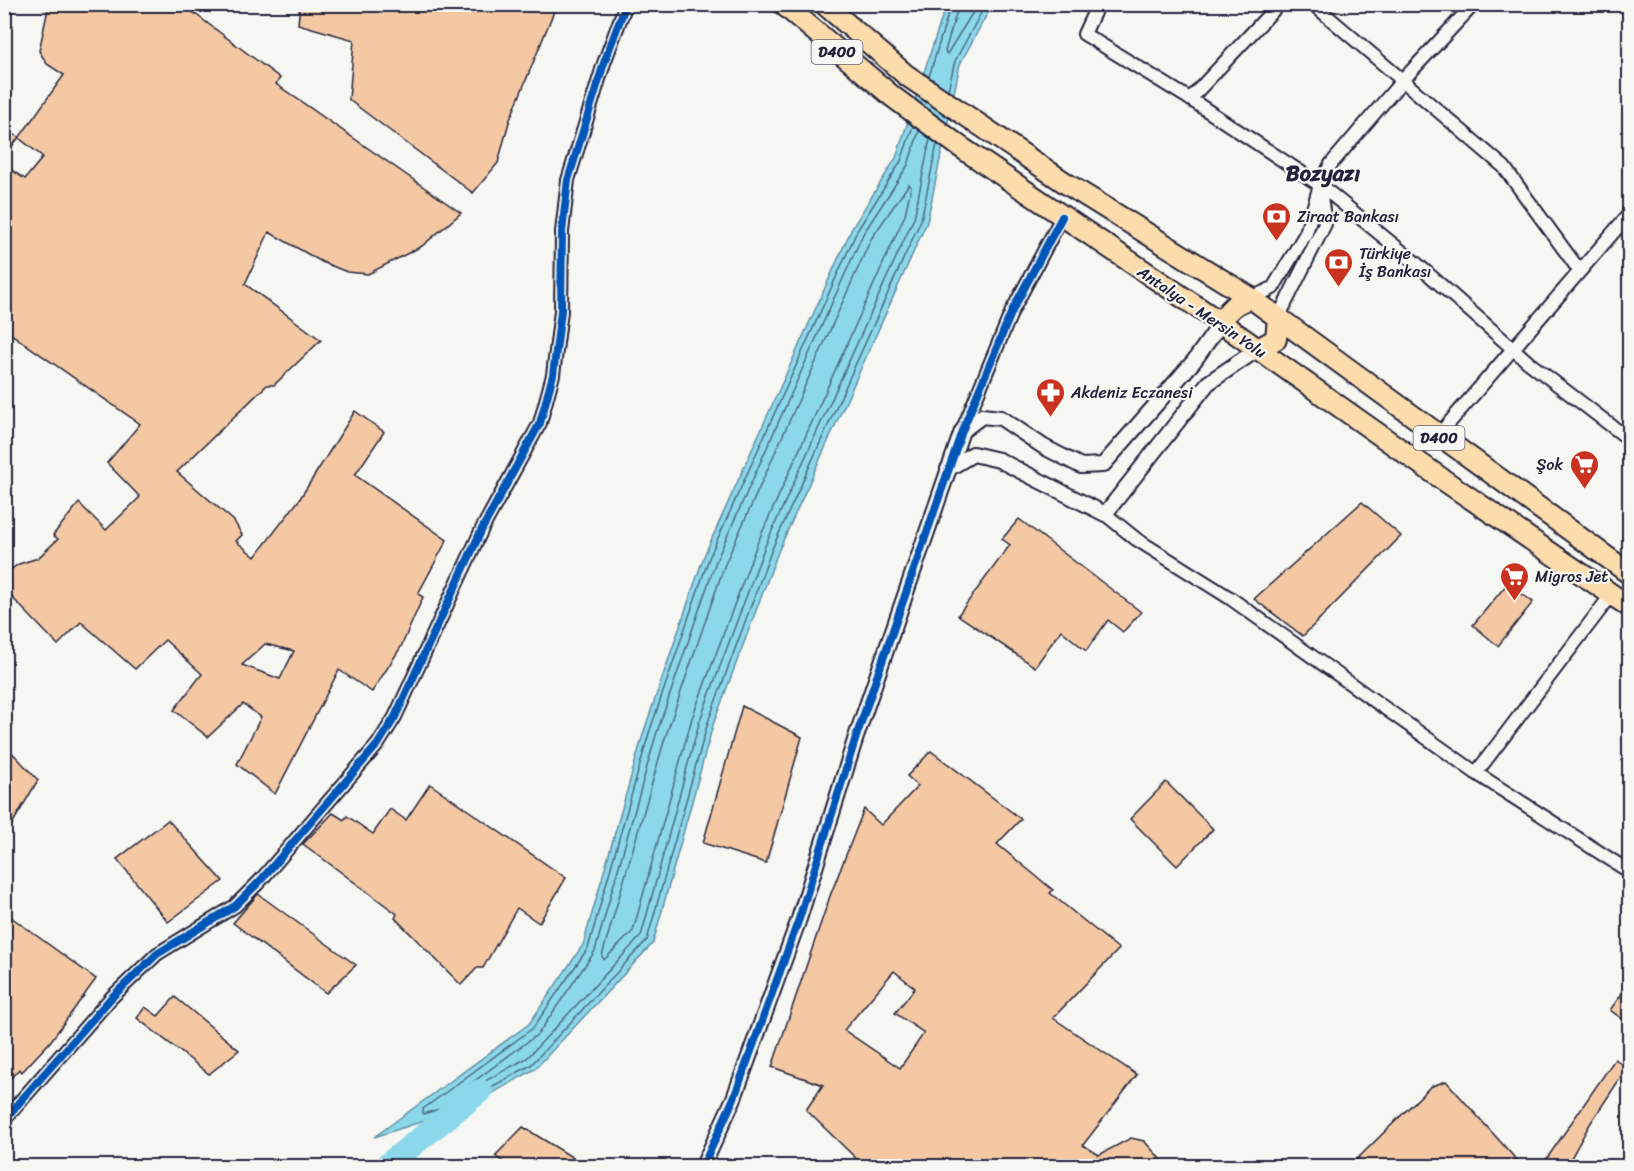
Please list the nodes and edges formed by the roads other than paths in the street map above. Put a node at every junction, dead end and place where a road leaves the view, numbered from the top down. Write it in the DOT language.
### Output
graph roads {
  1 [pos="626,4"];
  2 [pos="783,4"];
  3 [pos="824,4"];
  4 [pos="1098,4"];
  5 [pos="1279,4"];
  6 [pos="1313,4"];
  7 [pos="1474,4"];
  8 [pos="1402,81"];
  9 [pos="1190,99"];
  10 [pos="1320,185"];
  11 [pos="1629,213"];
  12 [pos="1062,217"];
  13 [pos="1579,270"];
  14 [pos="1251,298"];
  15 [pos="1278,318"];
  16 [pos="1221,322"];
  17 [pos="1513,347"];
  18 [pos="1258,350"];
  19 [pos="962,431"];
  20 [pos="1437,436"];
  21 [pos="1629,440"];
  22 [pos="948,469"];
  23 [pos="1105,514"];
  24 [pos="1629,574"];
  25 [pos="1612,594"];
  26 [pos="1629,607"];
  27 [pos="1476,773"];
  28 [pos="1629,873"];
  29 [pos="4,1120"];
  30 [pos="703,1167"];
  1 -- 29 [label="street"];
  2 -- 12 [label="highway, Antalya - Mersin Yolu / D400"];
  3 -- 14 [label="highway, D400"];
  4 -- 9 [label="street"];
  5 -- 9 [label="street"];
  6 -- 8 [label="street"];
  7 -- 8 [label="street"];
  8 -- 10 [label="street"];
  8 -- 13 [label="street"];
  9 -- 10 [label="street"];
  10 -- 14 [label="street"];
  10 -- 15 [label="street"];
  10 -- 17 [label="street"];
  11 -- 13 [label="street"];
  12 -- 16 [label="highway, Antalya - Mersin Yolu / D400"];
  12 -- 19 [label="street"];
  13 -- 17 [label="street"];
  14 -- 15 [label="highway, D400"];
  14 -- 16 [label="highway"];
  15 -- 18 [label="highway"];
  15 -- 20 [label="highway, D400"];
  16 -- 18 [label="highway, Antalya - Mersin Yolu / D400"];
  16 -- 19 [label="street"];
  17 -- 20 [label="street"];
  17 -- 21 [label="street"];
  18 -- 23 [label="street"];
  18 -- 25 [label="highway, Antalya - Mersin Yolu / D400"];
  19 -- 22 [label="street"];
  20 -- 24 [label="highway, D400"];
  22 -- 23 [label="street"];
  22 -- 30 [label="street"];
  23 -- 27 [label="street"];
  25 -- 26 [label="highway, Antalya - Mersin Yolu / D400"];
  25 -- 27 [label="street"];
  27 -- 28 [label="street"];
}
